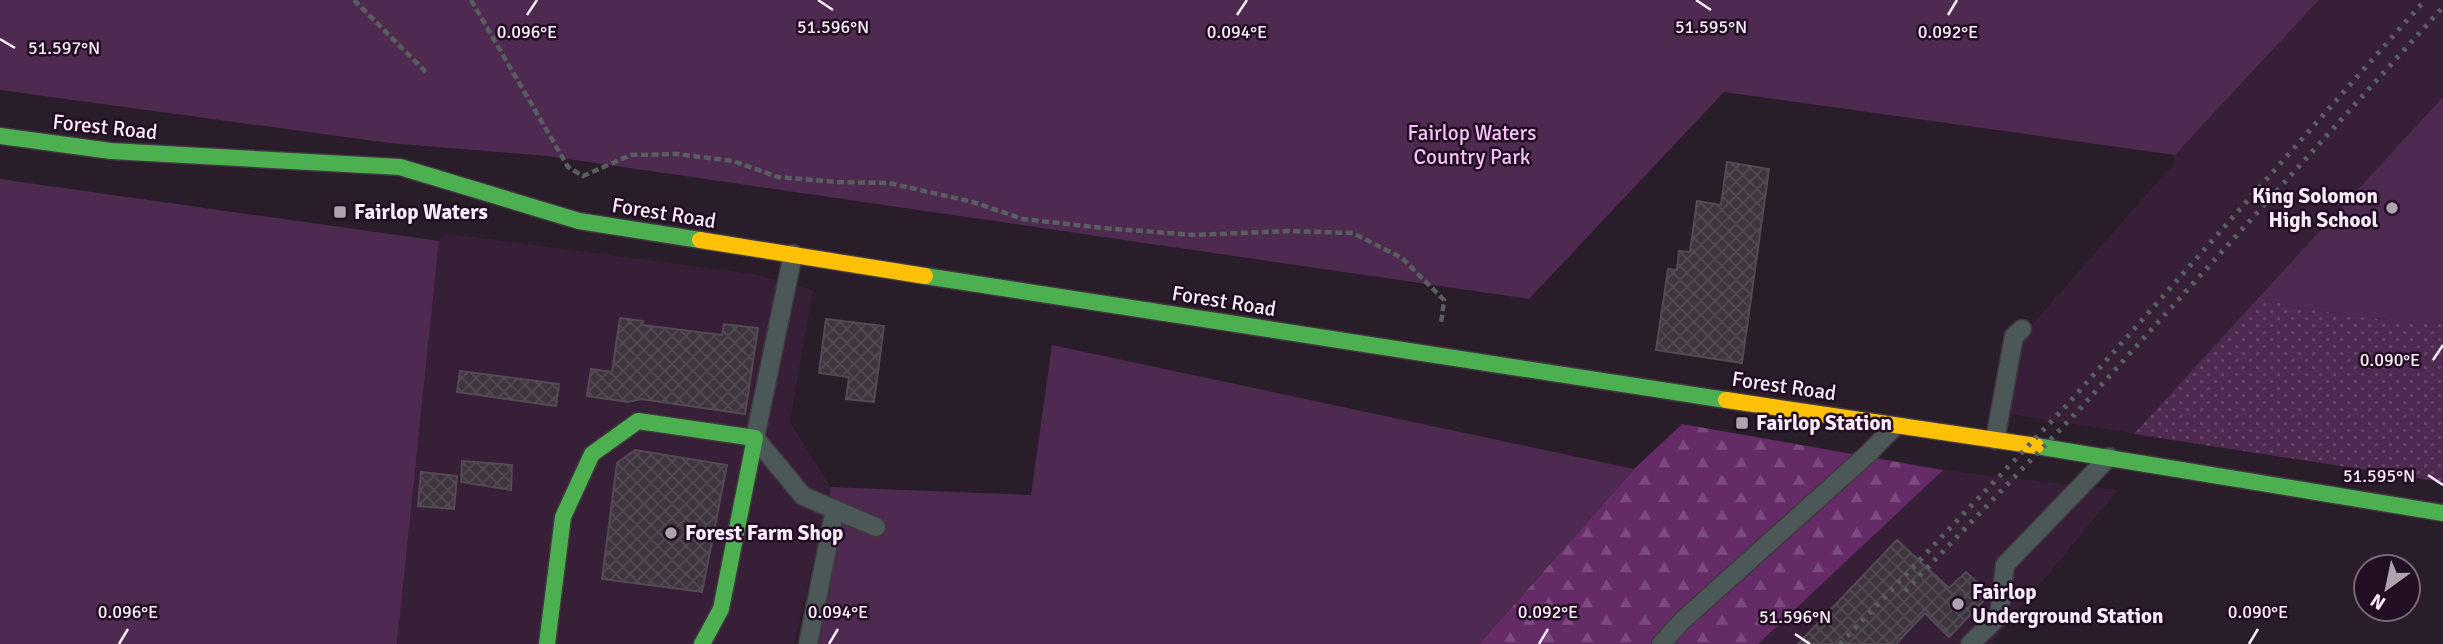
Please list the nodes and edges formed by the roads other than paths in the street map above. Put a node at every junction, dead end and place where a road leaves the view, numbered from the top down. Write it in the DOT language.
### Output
graph roads {
  1 [pos="0,136"];
  2 [pos="793,254"];
  3 [pos="2022,329"];
  4 [pos="1897,424"];
  5 [pos="755,438"];
  6 [pos="1995,440"];
  7 [pos="2109,457"];
  8 [pos="835,509"];
  9 [pos="2443,513"];
  10 [pos="877,527"];
  11 [pos="547,644"];
  12 [pos="702,644"];
  13 [pos="808,644"];
  14 [pos="1661,644"];
  15 [pos="1970,644"];
  1 -- 2 [label="street, Forest Road"];
  2 -- 4 [label="street, Forest Road"];
  2 -- 5 [label="lane"];
  3 -- 6 [label="lane"];
  4 -- 6 [label="street, Forest Road"];
  4 -- 14 [label="lane"];
  5 -- 8 [label="lane"];
  5 -- 11 [label="street"];
  5 -- 12 [label="street"];
  6 -- 7 [label="street, Forest Road"];
  7 -- 9 [label="street, Forest Road"];
  7 -- 15 [label="lane"];
  8 -- 10 [label="lane"];
  8 -- 13 [label="lane"];
}
